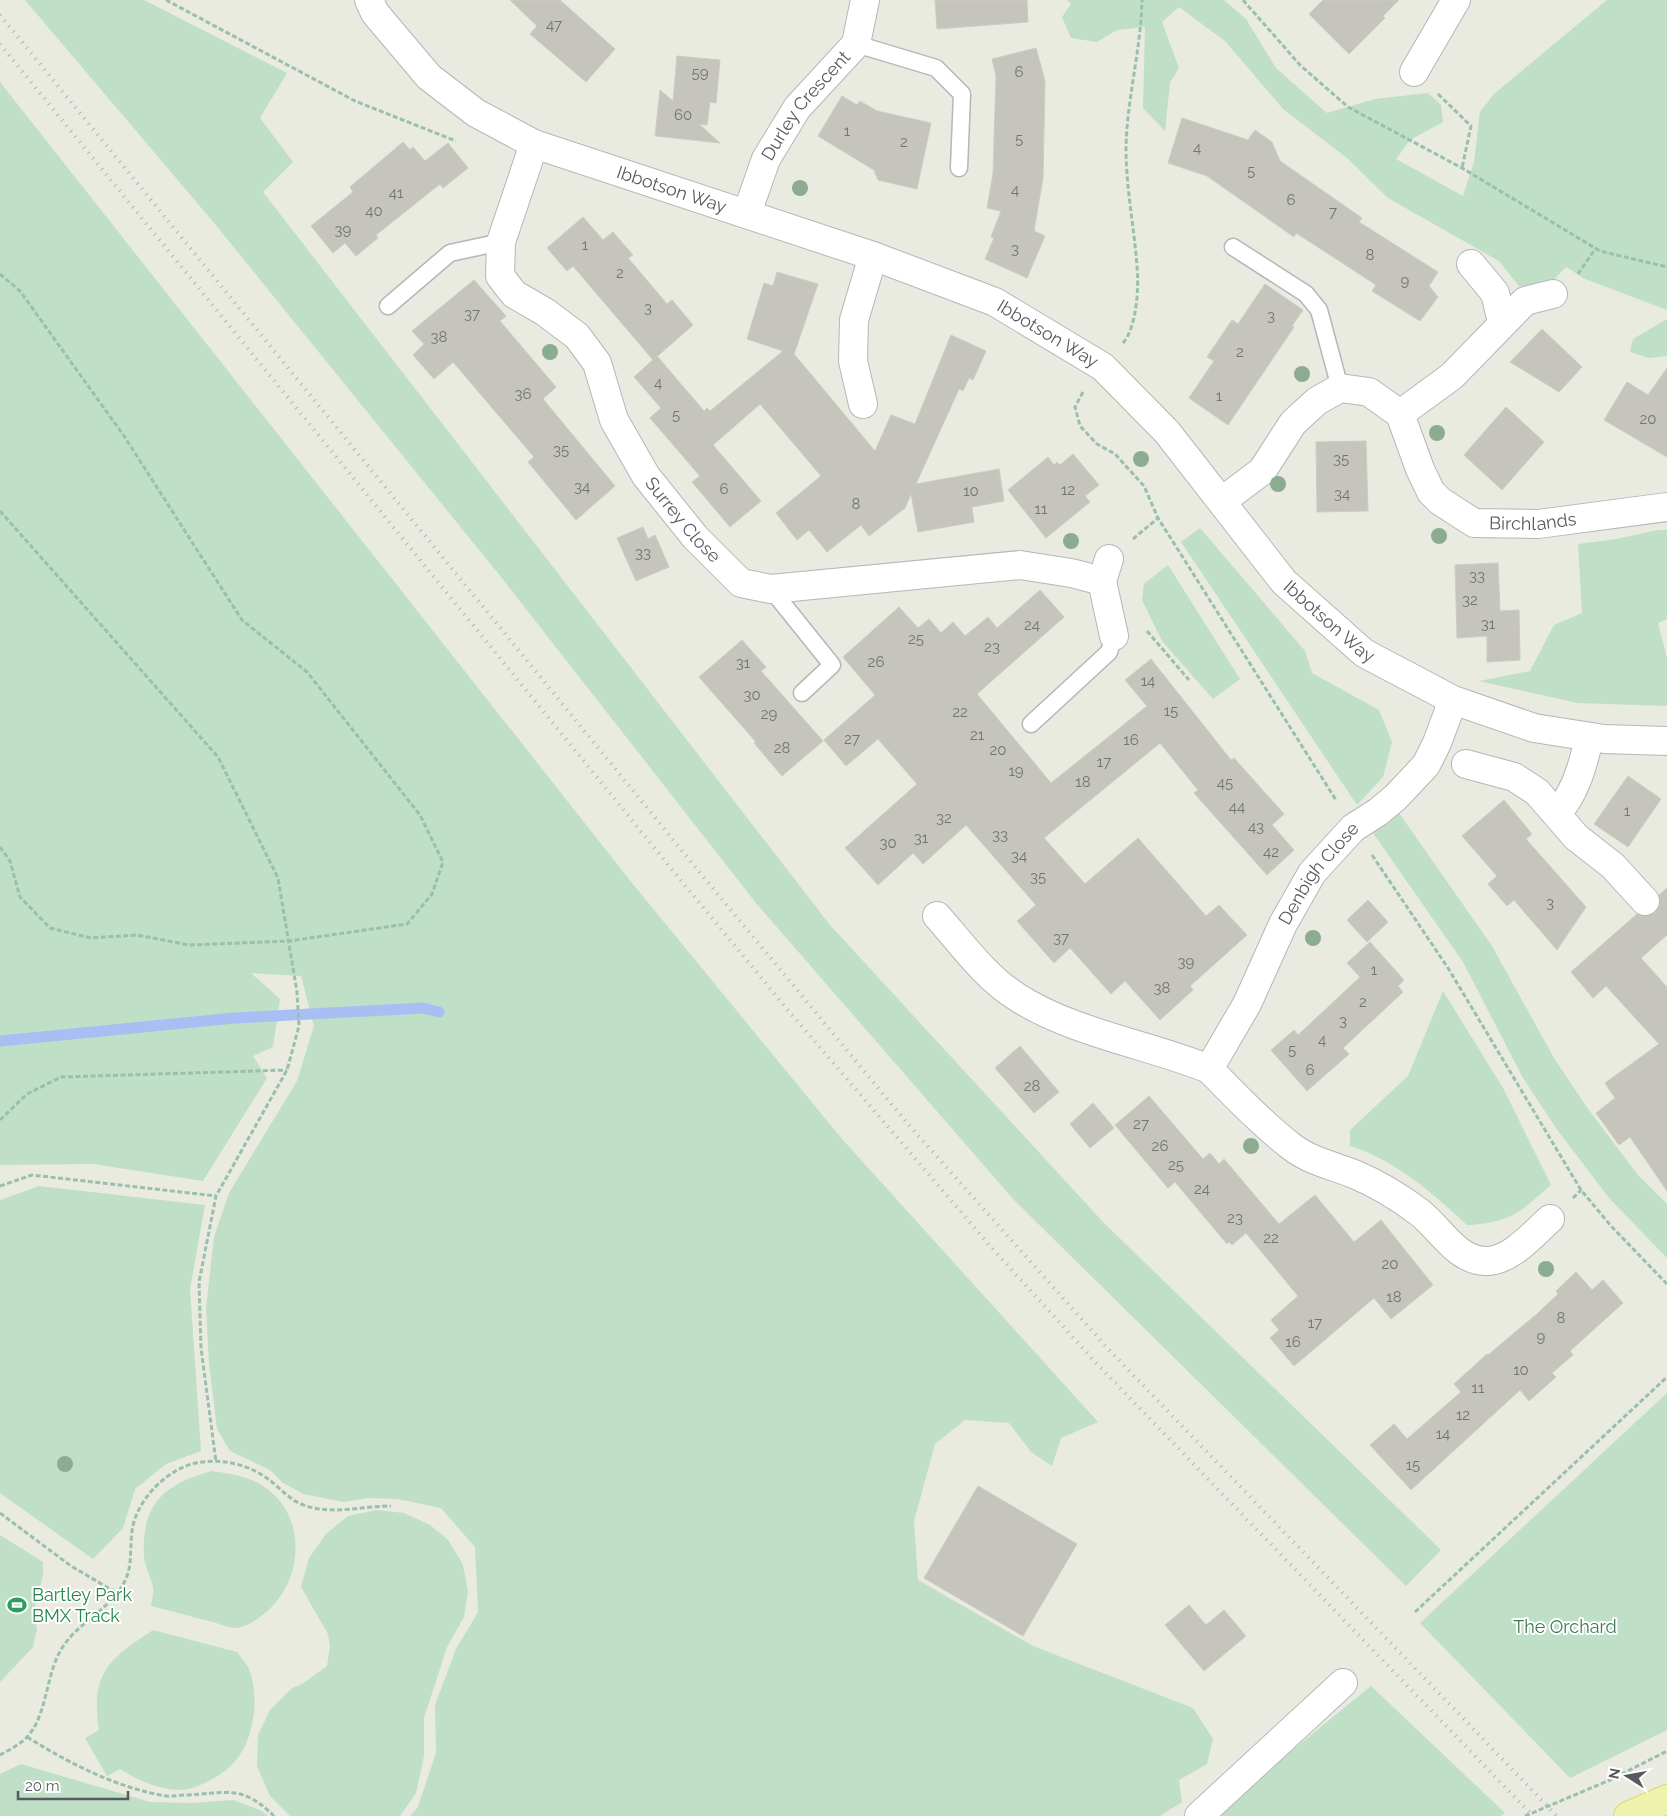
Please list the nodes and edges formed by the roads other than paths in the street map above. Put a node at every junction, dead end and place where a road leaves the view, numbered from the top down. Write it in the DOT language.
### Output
graph roads {
  1 [pos="369,0"];
  2 [pos="865,0"];
  3 [pos="1456,0"];
  4 [pos="856,44"];
  5 [pos="1414,72"];
  6 [pos="534,144"];
  7 [pos="959,168"];
  8 [pos="747,213"];
  9 [pos="501,242"];
  10 [pos="1233,248"];
  11 [pos="873,256"];
  12 [pos="1470,264"];
  13 [pos="1553,294"];
  14 [pos="388,306"];
  15 [pos="1502,322"];
  16 [pos="1340,388"];
  17 [pos="863,404"];
  18 [pos="1400,414"];
  19 [pos="1222,501"];
  20 [pos="1667,507"];
  21 [pos="771,589"];
  22 [pos="1114,636"];
  23 [pos="802,693"];
  24 [pos="1453,700"];
  25 [pos="1031,724"];
  26 [pos="1589,738"];
  27 [pos="1667,741"];
  28 [pos="1466,764"];
  29 [pos="1557,813"];
  30 [pos="1645,901"];
  31 [pos="937,916"];
  32 [pos="1209,1069"];
  33 [pos="1550,1219"];
  34 [pos="1343,1683"];
  35 [pos="1663,1801"];
  36 [pos="1200,1816"];
  37 [pos="1628,1816"];
  1 -- 6 [label="street, Ibbotson Way"];
  2 -- 4 [label="street, Durley Crescent"];
  3 -- 5 [label="street"];
  4 -- 7 [label="lane"];
  4 -- 8 [label="street, Durley Crescent"];
  6 -- 8 [label="street, Ibbotson Way"];
  6 -- 9 [label="street, Surrey Close"];
  8 -- 11 [label="street, Ibbotson Way"];
  9 -- 14 [label="lane"];
  9 -- 21 [label="street, Surrey Close"];
  10 -- 16 [label="lane"];
  11 -- 17 [label="street"];
  11 -- 19 [label="street, Ibbotson Way"];
  12 -- 15 [label="street"];
  13 -- 15 [label="street"];
  15 -- 18 [label="street"];
  16 -- 18 [label="street"];
  16 -- 19 [label="street"];
  18 -- 20 [label="street, Birchlands"];
  19 -- 24 [label="street, Ibbotson Way"];
  21 -- 22 [label="street, Surrey Close"];
  21 -- 23 [label="lane"];
  22 -- 25 [label="lane"];
  24 -- 26 [label="street, Ibbotson Way"];
  24 -- 32 [label="street, Denbigh Close"];
  26 -- 27 [label="street, Ibbotson Way"];
  26 -- 29 [label="street"];
  28 -- 29 [label="street"];
  29 -- 30 [label="street"];
  31 -- 32 [label="street"];
  32 -- 33 [label="street"];
  34 -- 36 [label="street"];
  35 -- 37 [label="main road"];
}
